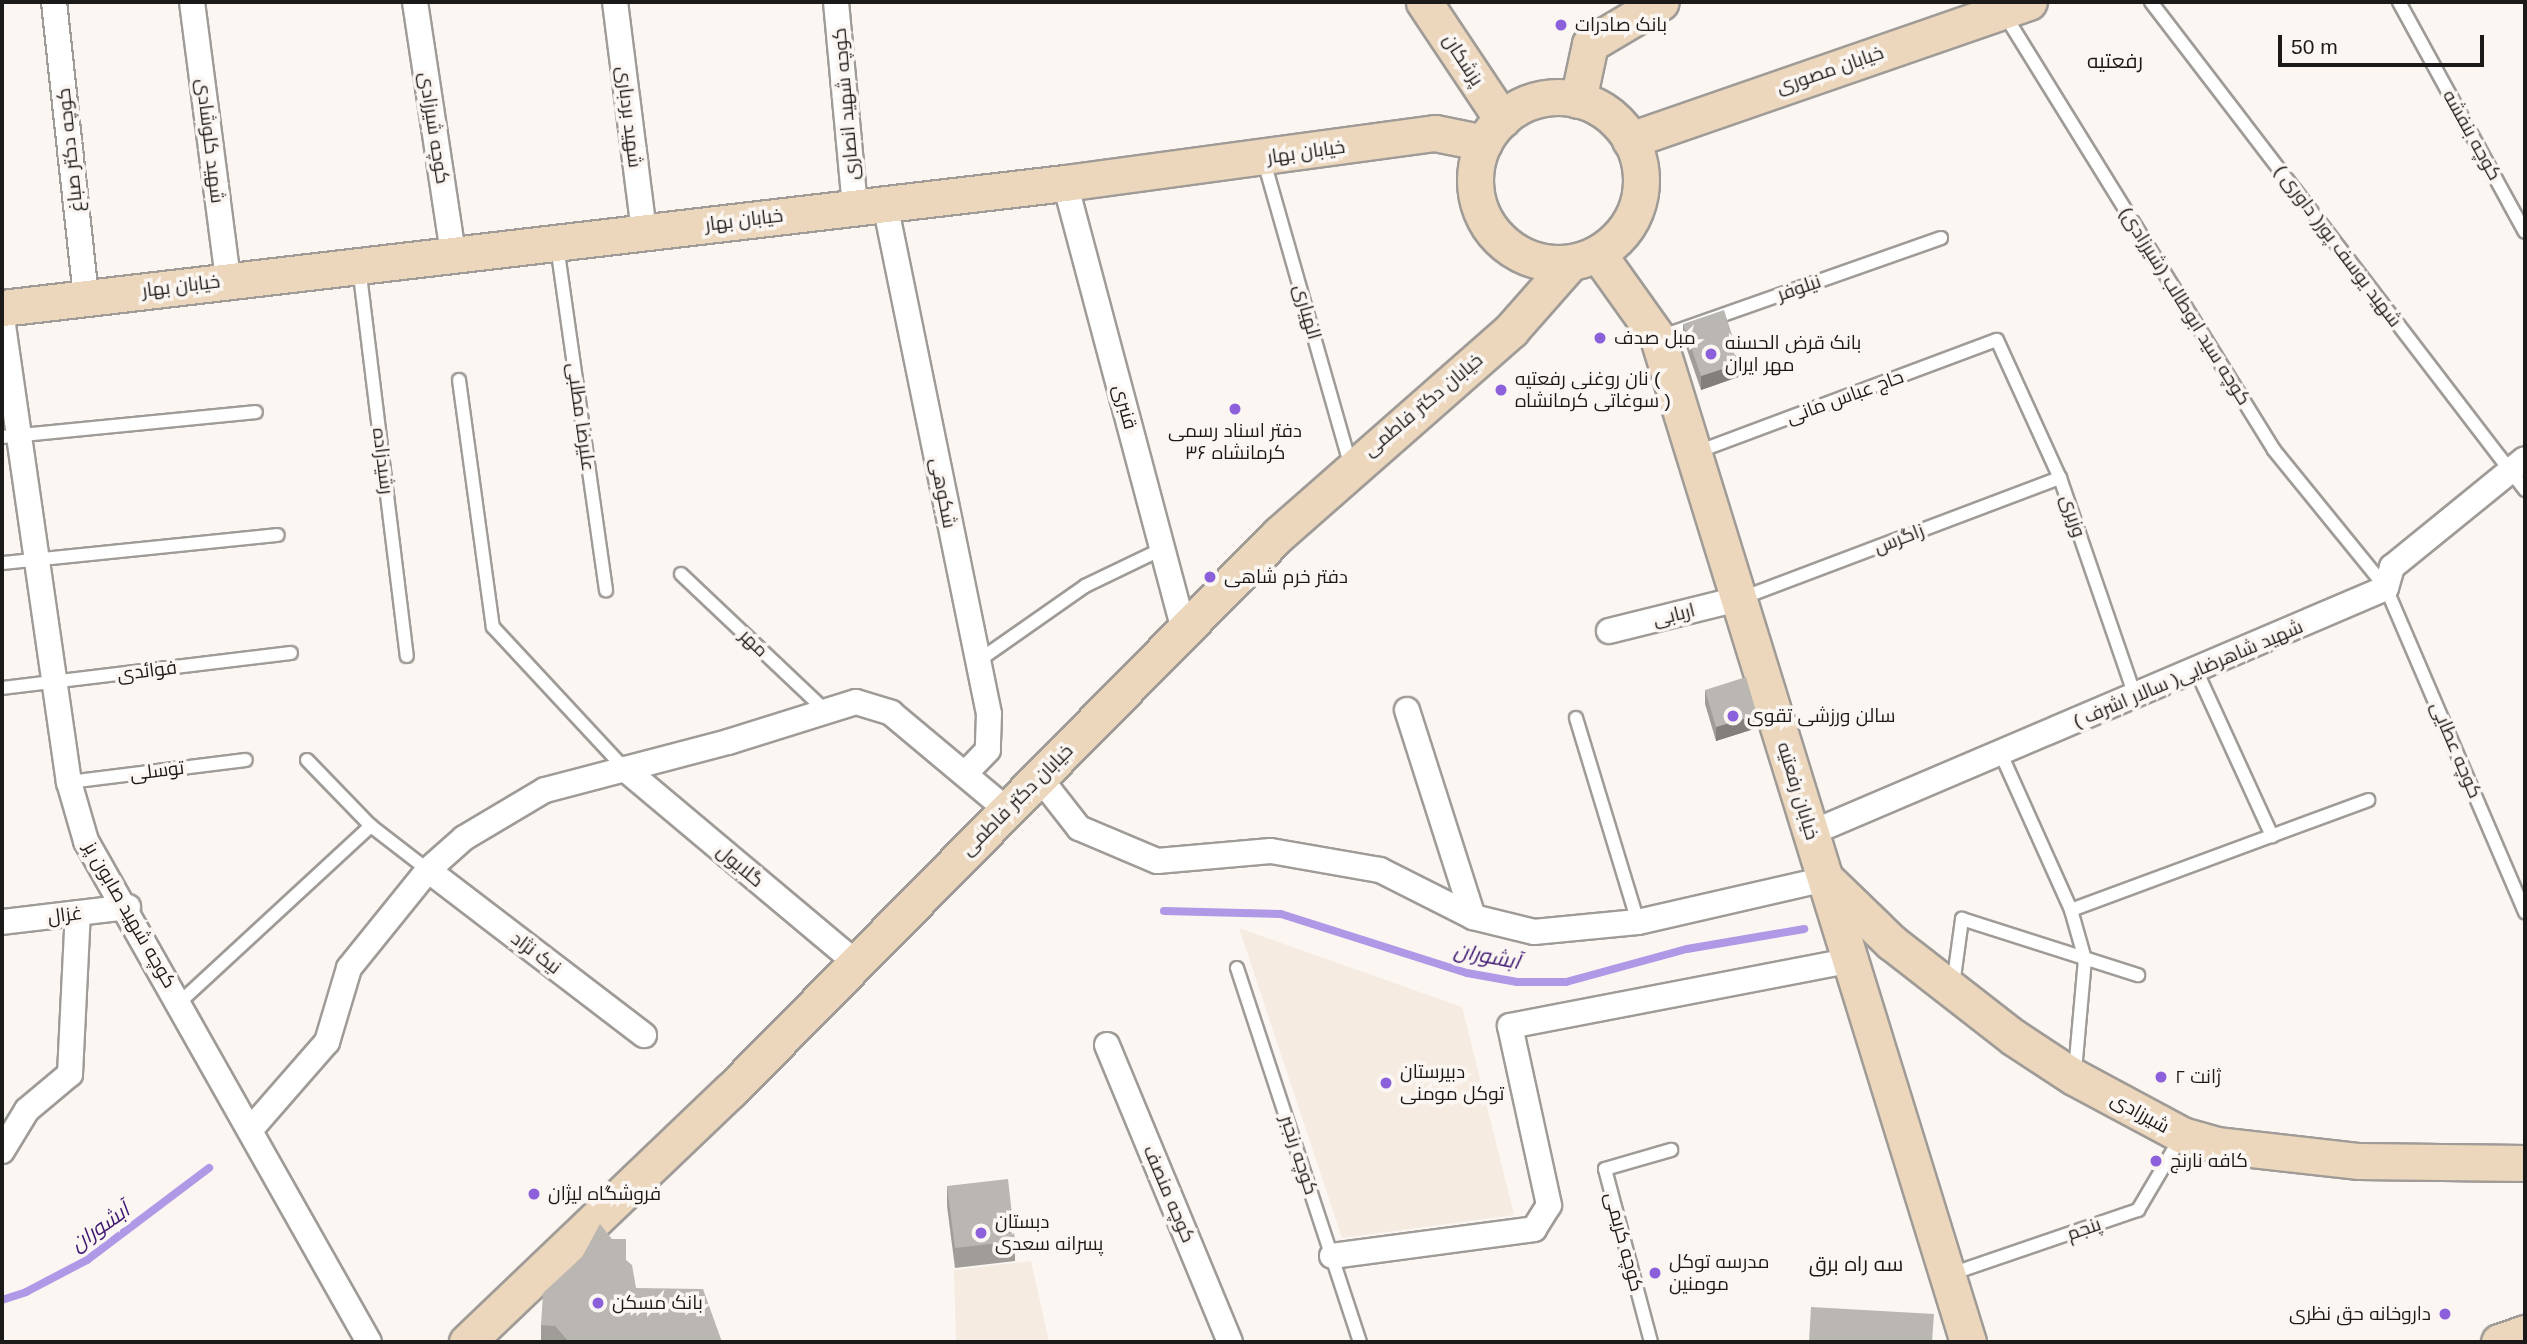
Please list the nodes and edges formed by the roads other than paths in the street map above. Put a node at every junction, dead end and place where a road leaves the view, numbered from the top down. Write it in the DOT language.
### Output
graph roads {
  1 [pos="54,2"];
  2 [pos="192,2"];
  3 [pos="415,2"];
  4 [pos="615,2"];
  5 [pos="836,2"];
  6 [pos="1424,2"];
  7 [pos="1661,2"];
  8 [pos="2151,2"];
  9 [pos="2399,2"];
  10 [pos="1995,8"];
  11 [pos="1578,100"];
  12 [pos="1493,131"];
  13 [pos="1630,139"];
  14 [pos="1263,158"];
  15 [pos="1065,183"];
  16 [pos="870,205"];
  17 [pos="644,232"];
  18 [pos="2525,232"];
  19 [pos="1941,238"];
  20 [pos="557,242"];
  21 [pos="453,254"];
  22 [pos="1584,258"];
  23 [pos="359,265"];
  24 [pos="228,281"];
  25 [pos="86,298"];
  26 [pos="2,308"];
  27 [pos="2,318"];
  28 [pos="1658,338"];
  29 [pos="1997,340"];
  30 [pos="459,380"];
  31 [pos="256,412"];
  32 [pos="10,436"];
  33 [pos="1693,454"];
  34 [pos="1351,466"];
  35 [pos="2520,473"];
  36 [pos="2060,478"];
  37 [pos="278,535"];
  38 [pos="1162,549"];
  39 [pos="36,559"];
  40 [pos="2,562"];
  41 [pos="681,574"];
  42 [pos="2386,588"];
  43 [pos="606,591"];
  44 [pos="1738,599"];
  45 [pos="1184,631"];
  46 [pos="1609,631"];
  47 [pos="291,653"];
  48 [pos="407,656"];
  49 [pos="977,662"];
  50 [pos="2196,670"];
  51 [pos="54,682"];
  52 [pos="2,688"];
  53 [pos="2136,697"];
  54 [pos="1407,710"];
  55 [pos="826,712"];
  56 [pos="1576,718"];
  57 [pos="2001,754"];
  58 [pos="246,760"];
  59 [pos="307,761"];
  60 [pos="625,769"];
  61 [pos="965,774"];
  62 [pos="1039,777"];
  63 [pos="69,782"];
  64 [pos="2368,800"];
  65 [pos="1007,810"];
  66 [pos="371,826"];
  67 [pos="1811,833"];
  68 [pos="2272,836"];
  69 [pos="428,870"];
  70 [pos="1826,879"];
  71 [pos="128,908"];
  72 [pos="2071,910"];
  73 [pos="78,913"];
  74 [pos="2525,913"];
  75 [pos="1473,917"];
  76 [pos="2,922"];
  77 [pos="1638,922"];
  78 [pos="2085,959"];
  79 [pos="1849,961"];
  80 [pos="856,964"];
  81 [pos="1237,968"];
  82 [pos="2137,975"];
  83 [pos="1953,989"];
  84 [pos="180,1002"];
  85 [pos="644,1035"];
  86 [pos="1107,1045"];
  87 [pos="2074,1077"];
  88 [pos="251,1129"];
  89 [pos="2182,1135"];
  90 [pos="2,1150"];
  91 [pos="1671,1150"];
  92 [pos="2525,1163"];
  93 [pos="1332,1256"];
  94 [pos="1947,1275"];
  95 [pos="2525,1333"];
  96 [pos="369,1342"];
  97 [pos="467,1342"];
  98 [pos="1230,1342"];
  99 [pos="1360,1342"];
  100 [pos="1651,1342"];
  101 [pos="1968,1342"];
  102 [pos="2498,1342"];
  1 -- 25 [label="street, کوچه دکتر صباغ"];
  2 -- 24 [label="street, شهید کلوشادی"];
  3 -- 21 [label="street, کوچه شیرزادی"];
  4 -- 17 [label="street, شهید بردباری"];
  5 -- 16 [label="street, کوچه شهید انصاری"];
  6 -- 12 [label="main road, پزشکان"];
  7 -- 11 [label="main road"];
  8 -- 35 [label="lane, شهید یوسف پور( داوری )"];
  9 -- 18 [label="lane, کوچه بنفشه"];
  10 -- 13 [label="main road, خیابان مصوری"];
  10 -- 42 [label="lane, کوچه سید ابوطالب (شیرزادی)"];
  11 -- 12 [label="main road"];
  11 -- 13 [label="main road"];
  12 -- 14 [label="main road, خیابان بهار"];
  12 -- 22 [label="main road"];
  13 -- 22 [label="main road"];
  14 -- 15 [label="main road, خیابان بهار"];
  14 -- 34 [label="lane, الهیاری"];
  15 -- 16 [label="main road, خیابان بهار"];
  15 -- 38 [label="street, قنبری"];
  16 -- 17 [label="main road, خیابان بهار"];
  16 -- 49 [label="street, شکوهی"];
  17 -- 20 [label="main road, خیابان بهار"];
  19 -- 28 [label="lane, نیلوفر"];
  20 -- 21 [label="main road, خیابان بهار"];
  20 -- 43 [label="lane, علیرضا مطلبی"];
  21 -- 23 [label="main road, خیابان بهار"];
  22 -- 28 [label="main road, خیابان رفعتیه"];
  22 -- 34 [label="main road, خیابان دکتر فاطمی"];
  23 -- 24 [label="main road, خیابان بهار"];
  23 -- 48 [label="lane, رشیدزاده"];
  24 -- 25 [label="main road, خیابان بهار"];
  25 -- 26 [label="main road, خیابان بهار"];
  27 -- 32 [label="street, کوچه شهید صابون پز"];
  28 -- 33 [label="main road, خیابان رفعتیه"];
  29 -- 33 [label="lane, حاج عباس مانی"];
  29 -- 36 [label="lane, وزیری"];
  30 -- 60 [label="lane"];
  31 -- 32 [label="lane"];
  32 -- 39 [label="street, کوچه شهید صابون پز"];
  33 -- 44 [label="main road, خیابان رفعتیه"];
  34 -- 45 [label="main road, خیابان دکتر فاطمی"];
  35 -- 42 [label="street"];
  36 -- 44 [label="lane, زاگرس"];
  36 -- 53 [label="lane, وزیری"];
  37 -- 39 [label="lane"];
  38 -- 45 [label="street, قنبری"];
  38 -- 49 [label="lane"];
  39 -- 40 [label="lane"];
  39 -- 51 [label="street, کوچه شهید صابون پز"];
  41 -- 55 [label="lane, مهر"];
  42 -- 50 [label="street, شهید شاهرضایی( سالار اشرف )"];
  42 -- 74 [label="lane, کوچه عطایی"];
  44 -- 46 [label="street, اربابی"];
  44 -- 67 [label="main road, خیابان رفعتیه"];
  45 -- 62 [label="main road, خیابان دکتر فاطمی"];
  47 -- 51 [label="lane, فوائدی"];
  49 -- 61 [label="street, شکوهی"];
  50 -- 53 [label="street, شهید شاهرضایی( سالار اشرف )"];
  50 -- 68 [label="lane"];
  51 -- 52 [label="lane, فوائدی"];
  51 -- 63 [label="street, کوچه شهید صابون پز"];
  53 -- 57 [label="street, شهید شاهرضایی( سالار اشرف )"];
  54 -- 75 [label="street"];
  55 -- 60 [label="street"];
  55 -- 61 [label="street"];
  56 -- 77 [label="lane"];
  57 -- 67 [label="street, شهید شاهرضایی( سالار اشرف )"];
  57 -- 72 [label="lane"];
  58 -- 63 [label="lane, توسلی"];
  59 -- 66 [label="lane"];
  60 -- 69 [label="street"];
  60 -- 80 [label="street, گلایول"];
  61 -- 65 [label="street"];
  62 -- 65 [label="main road, خیابان دکتر فاطمی"];
  62 -- 75 [label="street"];
  63 -- 71 [label="street, کوچه شهید صابون پز"];
  64 -- 68 [label="lane"];
  65 -- 80 [label="main road, خیابان دکتر فاطمی"];
  66 -- 69 [label="lane"];
  66 -- 84 [label="lane"];
  67 -- 70 [label="main road, خیابان رفعتیه"];
  68 -- 72 [label="lane"];
  69 -- 85 [label="street, نیک نژاد"];
  69 -- 88 [label="street"];
  70 -- 77 [label="street"];
  70 -- 79 [label="main road, خیابان رفعتیه"];
  70 -- 83 [label="main road, شیرزادی"];
  71 -- 73 [label="street, غزال"];
  71 -- 84 [label="street, کوچه شهید صابون پز"];
  72 -- 78 [label="lane"];
  73 -- 76 [label="street, غزال"];
  73 -- 90 [label="street"];
  75 -- 77 [label="street"];
  78 -- 82 [label="lane"];
  78 -- 83 [label="lane"];
  78 -- 87 [label="lane"];
  79 -- 93 [label="street"];
  79 -- 94 [label="main road, خیابان رفعتیه"];
  80 -- 97 [label="main road, خیابان دکتر فاطمی"];
  81 -- 93 [label="lane, کوچه رنجبر"];
  83 -- 87 [label="main road, شیرزادی"];
  84 -- 88 [label="street, کوچه شهید صابون پز"];
  86 -- 98 [label="street, کوچه منصف"];
  87 -- 89 [label="main road, شیرزادی"];
  88 -- 96 [label="street, کوچه شهید صابون پز"];
  89 -- 92 [label="main road, شیرزادی"];
  89 -- 94 [label="lane, پنجم"];
  91 -- 100 [label="lane, کوچه کریمی"];
  93 -- 99 [label="lane, کوچه رنجبر"];
  94 -- 101 [label="main road, خیابان رفعتیه"];
  95 -- 102 [label="main road"];
}
